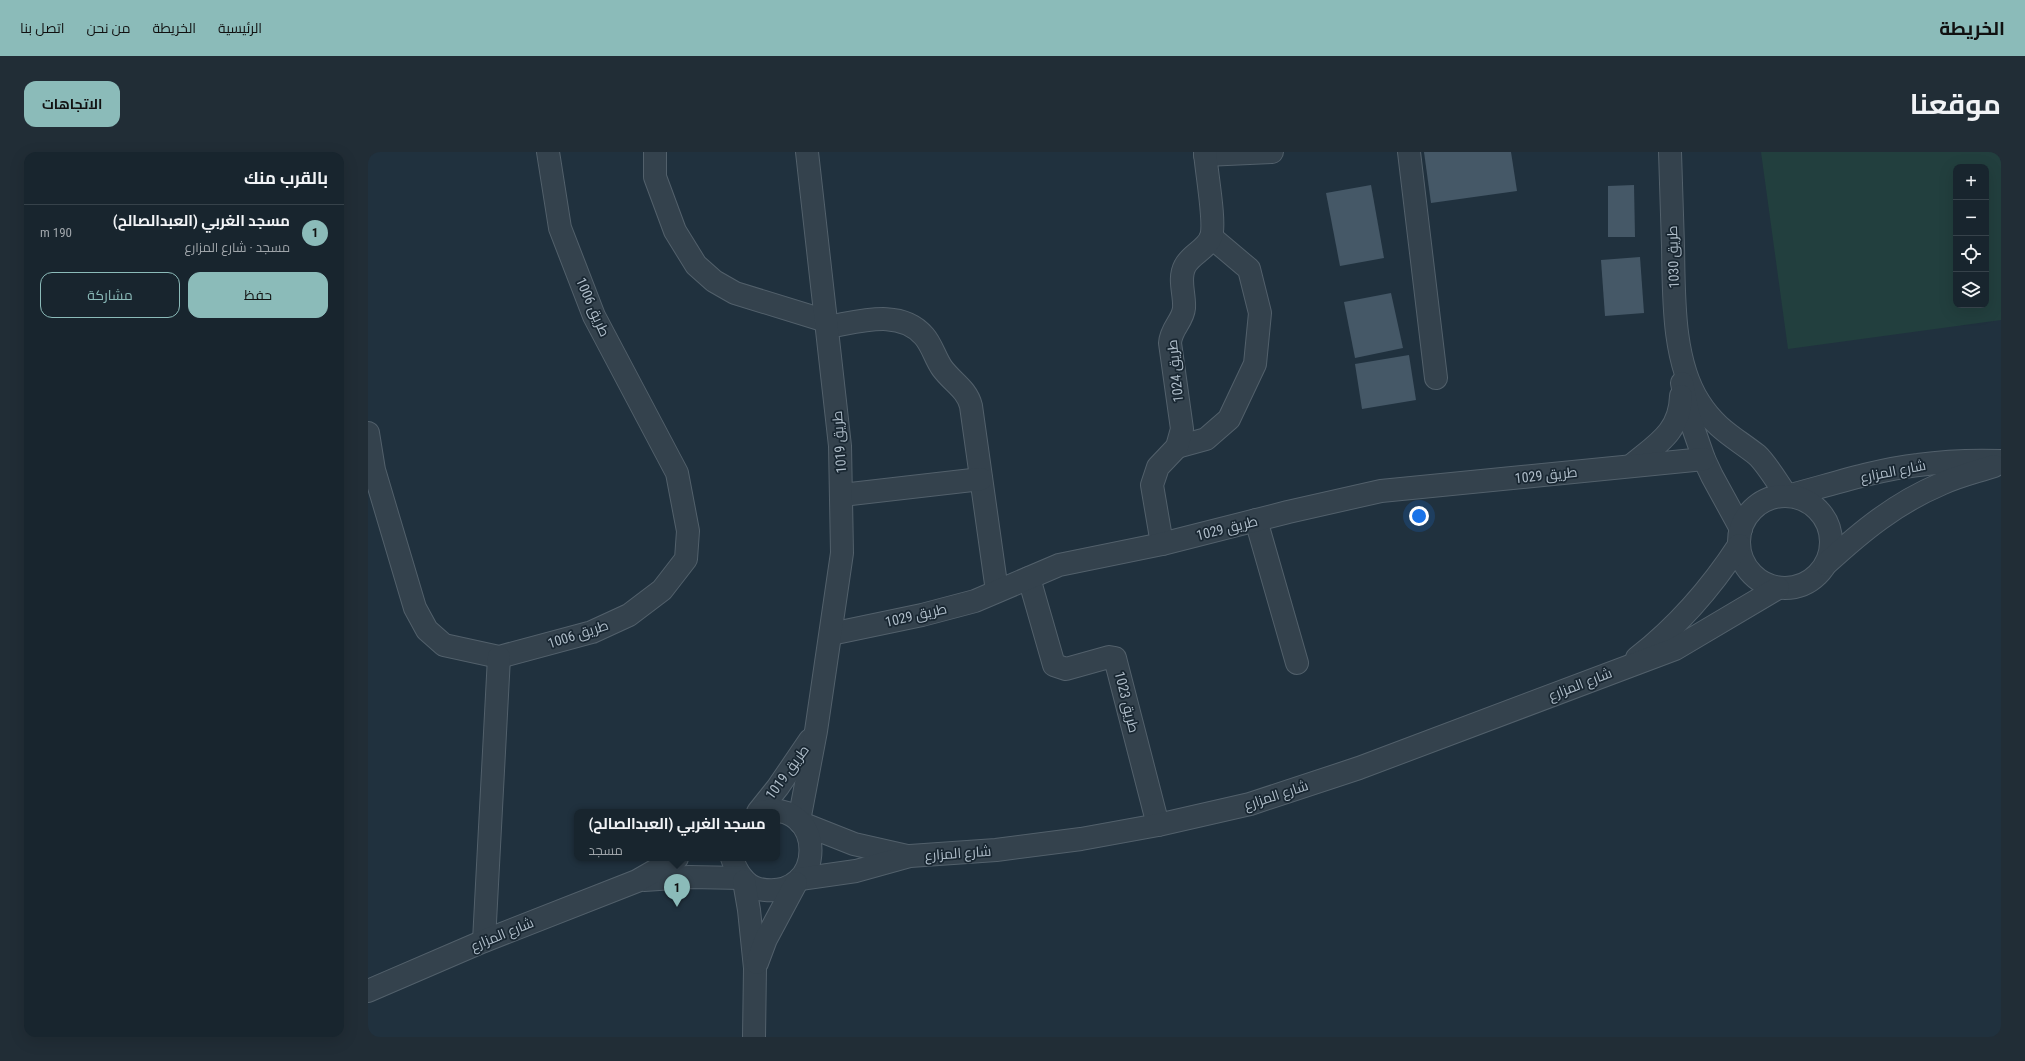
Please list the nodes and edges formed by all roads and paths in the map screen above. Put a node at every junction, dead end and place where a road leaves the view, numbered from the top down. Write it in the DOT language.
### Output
graph roads {
  1 [pos="548,152"];
  2 [pos="655,152"];
  3 [pos="807,152"];
  4 [pos="1272,152"];
  5 [pos="1409,152"];
  6 [pos="1670,152"];
  7 [pos="1205,153"];
  8 [pos="1211,237"];
  9 [pos="827,324"];
  10 [pos="1683,362"];
  11 [pos="1436,378"];
  12 [pos="1681,387"];
  13 [pos="368,433"];
  14 [pos="1177,447"];
  15 [pos="1704,459"];
  16 [pos="2001,461"];
  17 [pos="2001,464"];
  18 [pos="1632,465"];
  19 [pos="371,471"];
  20 [pos="981,479"];
  21 [pos="842,496"];
  22 [pos="1787,496"];
  23 [pos="1256,520"];
  24 [pos="1740,537"];
  25 [pos="1162,544"];
  26 [pos="1826,564"];
  27 [pos="1029,578"];
  28 [pos="1778,588"];
  29 [pos="997,591"];
  30 [pos="831,634"];
  31 [pos="499,657"];
  32 [pos="1297,663"];
  33 [pos="1625,667"];
  34 [pos="816,731"];
  35 [pos="761,809"];
  36 [pos="780,810"];
  37 [pos="800,822"];
  38 [pos="1158,825"];
  39 [pos="910,856"];
  40 [pos="671,861"];
  41 [pos="733,861"];
  42 [pos="743,879"];
  43 [pos="637,881"];
  44 [pos="798,881"];
  45 [pos="484,941"];
  46 [pos="755,968"];
  47 [pos="368,991"];
  48 [pos="754,1037"];
  1 -- 31 [label="street, طريق 1006"];
  2 -- 9 [label="street"];
  3 -- 9 [label="street, طريق 1019"];
  4 -- 7 [label="street"];
  5 -- 11 [label="street"];
  6 -- 10 [label="street, طريق 1030"];
  7 -- 8 [label="street"];
  8 -- 14 [label="street, طريق 1024"];
  8 -- 14 [label="street"];
  9 -- 20 [label="street"];
  9 -- 21 [label="street, طريق 1019"];
  10 -- 12 [label="street"];
  10 -- 22 [label="street"];
  12 -- 15 [label="street"];
  12 -- 18 [label="street"];
  13 -- 19 [label="street, طريق 1006"];
  14 -- 25 [label="street, طريق 1024"];
  15 -- 18 [label="street, طريق 1029"];
  15 -- 24 [label="street"];
  16 -- 22 [label="street, شارع المزارع"];
  17 -- 26 [label="street, شارع المزارع"];
  18 -- 23 [label="street, طريق 1029"];
  19 -- 31 [label="street, طريق 1006"];
  20 -- 21 [label="street"];
  20 -- 29 [label="street"];
  21 -- 30 [label="street, طريق 1019"];
  22 -- 24 [label="street"];
  22 -- 26 [label="street"];
  23 -- 25 [label="street, طريق 1029"];
  23 -- 32 [label="street"];
  24 -- 28 [label="street"];
  24 -- 33 [label="street, شارع المزارع"];
  25 -- 27 [label="street, طريق 1029"];
  26 -- 28 [label="street"];
  27 -- 29 [label="street, طريق 1029"];
  27 -- 38 [label="street, طريق 1023"];
  28 -- 33 [label="street, شارع المزارع"];
  29 -- 30 [label="street, طريق 1029"];
  30 -- 34 [label="street, طريق 1019"];
  31 -- 45 [label="street"];
  33 -- 38 [label="street, شارع المزارع"];
  34 -- 35 [label="street, طريق 1019"];
  34 -- 37 [label="street, طريق 1019"];
  36 -- 37 [label="street, شارع المزارع"];
  37 -- 39 [label="street, شارع المزارع"];
  37 -- 44 [label="street"];
  38 -- 39 [label="street, شارع المزارع"];
  39 -- 44 [label="street, شارع المزارع"];
  40 -- 43 [label="street, شارع المزارع"];
  41 -- 42 [label="street"];
  42 -- 43 [label="street, شارع المزارع"];
  42 -- 44 [label="street, شارع المزارع"];
  42 -- 46 [label="street"];
  43 -- 45 [label="street, شارع المزارع"];
  44 -- 46 [label="street"];
  45 -- 47 [label="street, شارع المزارع"];
  46 -- 48 [label="street"];
}
